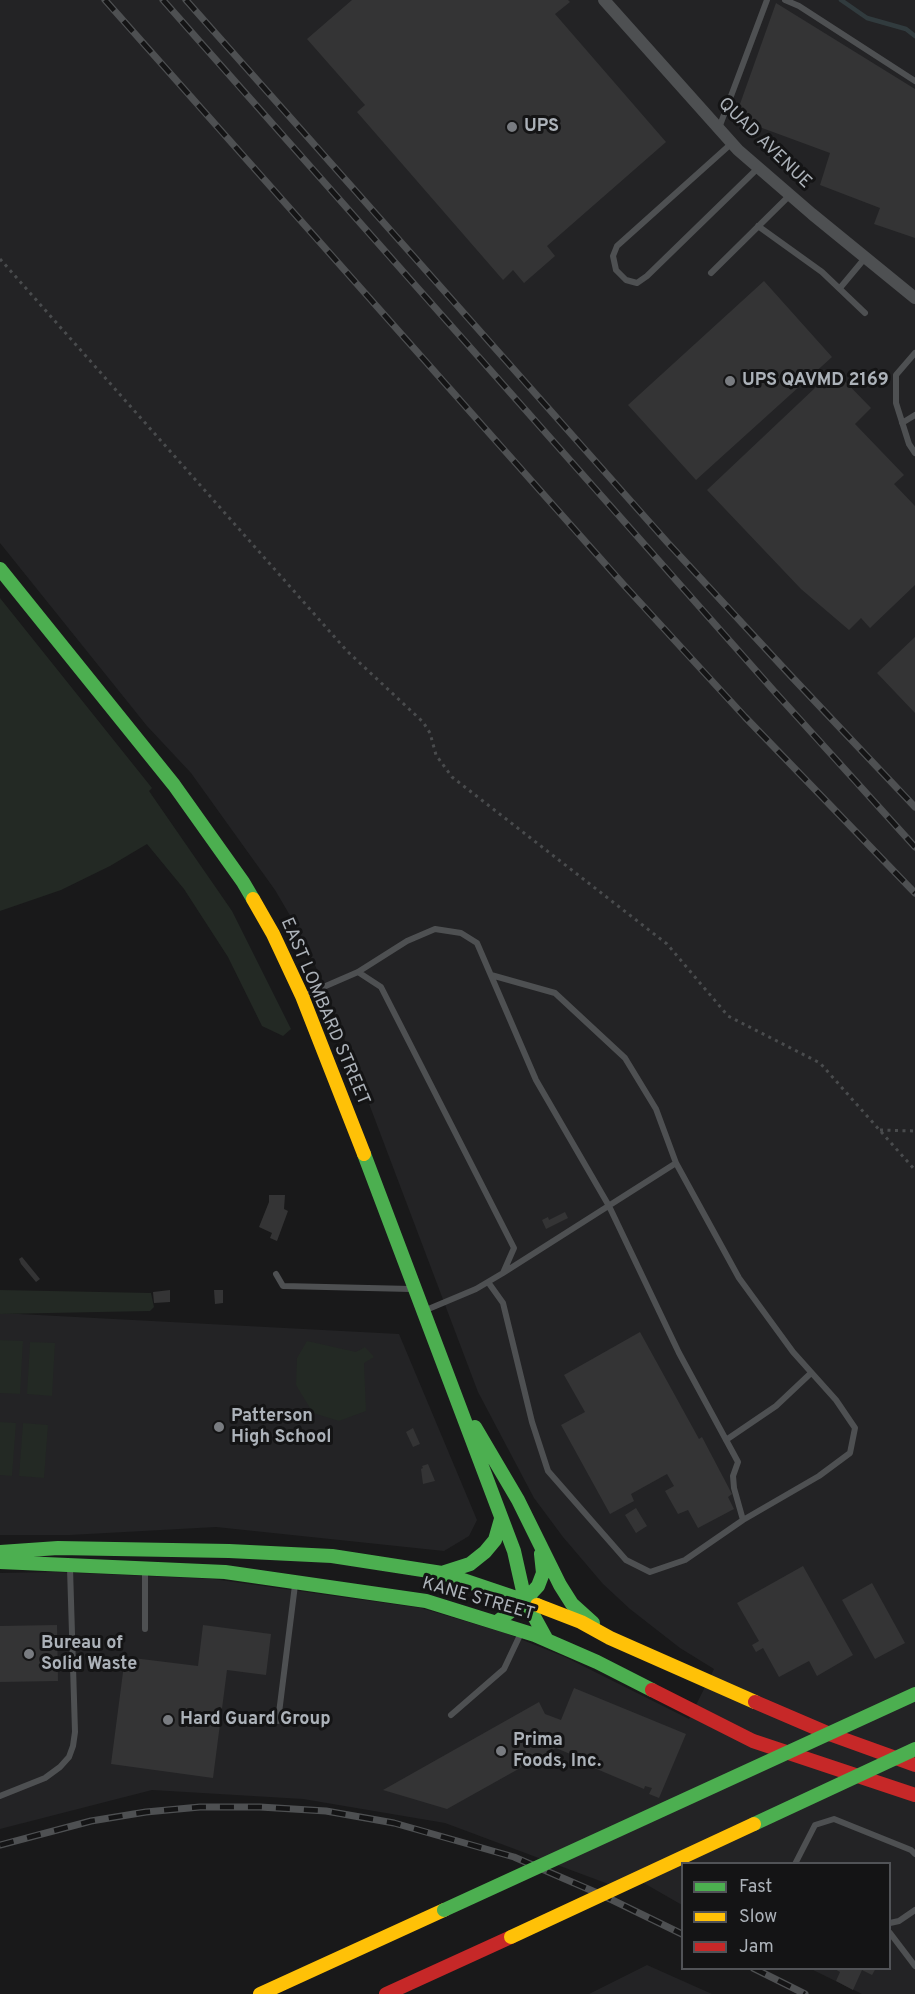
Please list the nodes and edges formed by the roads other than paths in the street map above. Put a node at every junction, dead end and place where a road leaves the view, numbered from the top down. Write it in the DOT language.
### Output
graph roads {
  1 [pos="604,0"];
  2 [pos="767,0"];
  3 [pos="785,0"];
  4 [pos="915,81"];
  5 [pos="719,128"];
  6 [pos="732,143"];
  7 [pos="758,168"];
  8 [pos="790,195"];
  9 [pos="758,226"];
  10 [pos="865,258"];
  11 [pos="711,273"];
  12 [pos="840,288"];
  13 [pos="915,298"];
  14 [pos="865,314"];
  15 [pos="915,352"];
  16 [pos="915,415"];
  17 [pos="902,423"];
  18 [pos="915,453"];
  19 [pos="0,569"];
  20 [pos="358,972"];
  21 [pos="491,975"];
  22 [pos="302,996"];
  23 [pos="676,1163"];
  24 [pos="609,1206"];
  25 [pos="503,1273"];
  26 [pos="276,1274"];
  27 [pos="488,1282"];
  28 [pos="415,1289"];
  29 [pos="423,1312"];
  30 [pos="811,1373"];
  31 [pos="454,1395"];
  32 [pos="726,1440"];
  33 [pos="501,1519"];
  34 [pos="743,1520"];
  35 [pos="536,1539"];
  36 [pos="0,1552"];
  37 [pos="0,1562"];
  38 [pos="70,1564"];
  39 [pos="145,1568"];
  40 [pos="442,1573"];
  41 [pos="295,1582"];
  42 [pos="525,1600"];
  43 [pos="497,1622"];
  44 [pos="145,1629"];
  45 [pos="522,1630"];
  46 [pos="610,1638"];
  47 [pos="547,1640"];
  48 [pos="915,1694"];
  49 [pos="451,1715"];
  50 [pos="278,1721"];
  51 [pos="915,1749"];
  52 [pos="915,1765"];
  53 [pos="915,1795"];
  54 [pos="0,1796"];
  55 [pos="915,1854"];
  56 [pos="796,1862"];
  57 [pos="915,1911"];
  58 [pos="891,1923"];
  59 [pos="891,1935"];
  60 [pos="915,1966"];
  61 [pos="260,1994"];
  62 [pos="386,1994"];
  1 -- 5 [label="street, QUAD AVENUE"];
  2 -- 5 [label="lane"];
  3 -- 4 [label="lane"];
  5 -- 6 [label="street, QUAD AVENUE"];
  6 -- 7 [label="street, QUAD AVENUE"];
  6 -- 7 [label="lane"];
  7 -- 8 [label="street, QUAD AVENUE"];
  8 -- 9 [label="lane"];
  8 -- 10 [label="street, QUAD AVENUE"];
  9 -- 11 [label="lane"];
  9 -- 12 [label="lane"];
  10 -- 12 [label="lane"];
  10 -- 13 [label="street, QUAD AVENUE"];
  12 -- 14 [label="lane"];
  15 -- 17 [label="lane"];
  16 -- 17 [label="lane"];
  17 -- 18 [label="lane"];
  19 -- 22 [label="main road, EAST LOMBARD STREET"];
  20 -- 21 [label="lane"];
  20 -- 22 [label="lane"];
  20 -- 25 [label="lane"];
  21 -- 23 [label="lane"];
  21 -- 24 [label="lane"];
  22 -- 28 [label="main road, EAST LOMBARD STREET"];
  23 -- 24 [label="lane"];
  23 -- 30 [label="lane"];
  24 -- 25 [label="lane"];
  24 -- 32 [label="lane"];
  25 -- 27 [label="lane"];
  26 -- 28 [label="lane"];
  27 -- 29 [label="lane"];
  27 -- 34 [label="lane"];
  28 -- 29 [label="main road, EAST LOMBARD STREET"];
  29 -- 31 [label="main road, EAST LOMBARD STREET"];
  30 -- 32 [label="lane"];
  30 -- 34 [label="lane"];
  31 -- 33 [label="main road, EAST LOMBARD STREET"];
  31 -- 35 [label="main road, EAST LOMBARD STREET"];
  32 -- 34 [label="lane"];
  33 -- 40 [label="main road"];
  33 -- 42 [label="main road, EAST LOMBARD STREET"];
  35 -- 42 [label="main road"];
  35 -- 46 [label="main road"];
  36 -- 40 [label="main road, KANE STREET"];
  37 -- 38 [label="main road, KANE STREET"];
  38 -- 39 [label="main road, KANE STREET"];
  38 -- 54 [label="lane"];
  39 -- 41 [label="main road, KANE STREET"];
  39 -- 44 [label="lane"];
  40 -- 42 [label="main road, KANE STREET"];
  41 -- 43 [label="main road, KANE STREET"];
  41 -- 50 [label="lane"];
  42 -- 43 [label="main road"];
  42 -- 46 [label="main road, KANE STREET"];
  42 -- 47 [label="main road, EAST LOMBARD STREET"];
  43 -- 45 [label="main road, KANE STREET"];
  45 -- 47 [label="main road, KANE STREET"];
  45 -- 49 [label="lane"];
  46 -- 52 [label="main road, KANE STREET"];
  47 -- 53 [label="main road, KANE STREET"];
  48 -- 61 [label="main road, bridge"];
  51 -- 62 [label="main road, bridge"];
  55 -- 56 [label="lane"];
  57 -- 58 [label="lane"];
  59 -- 60 [label="lane"];
}
